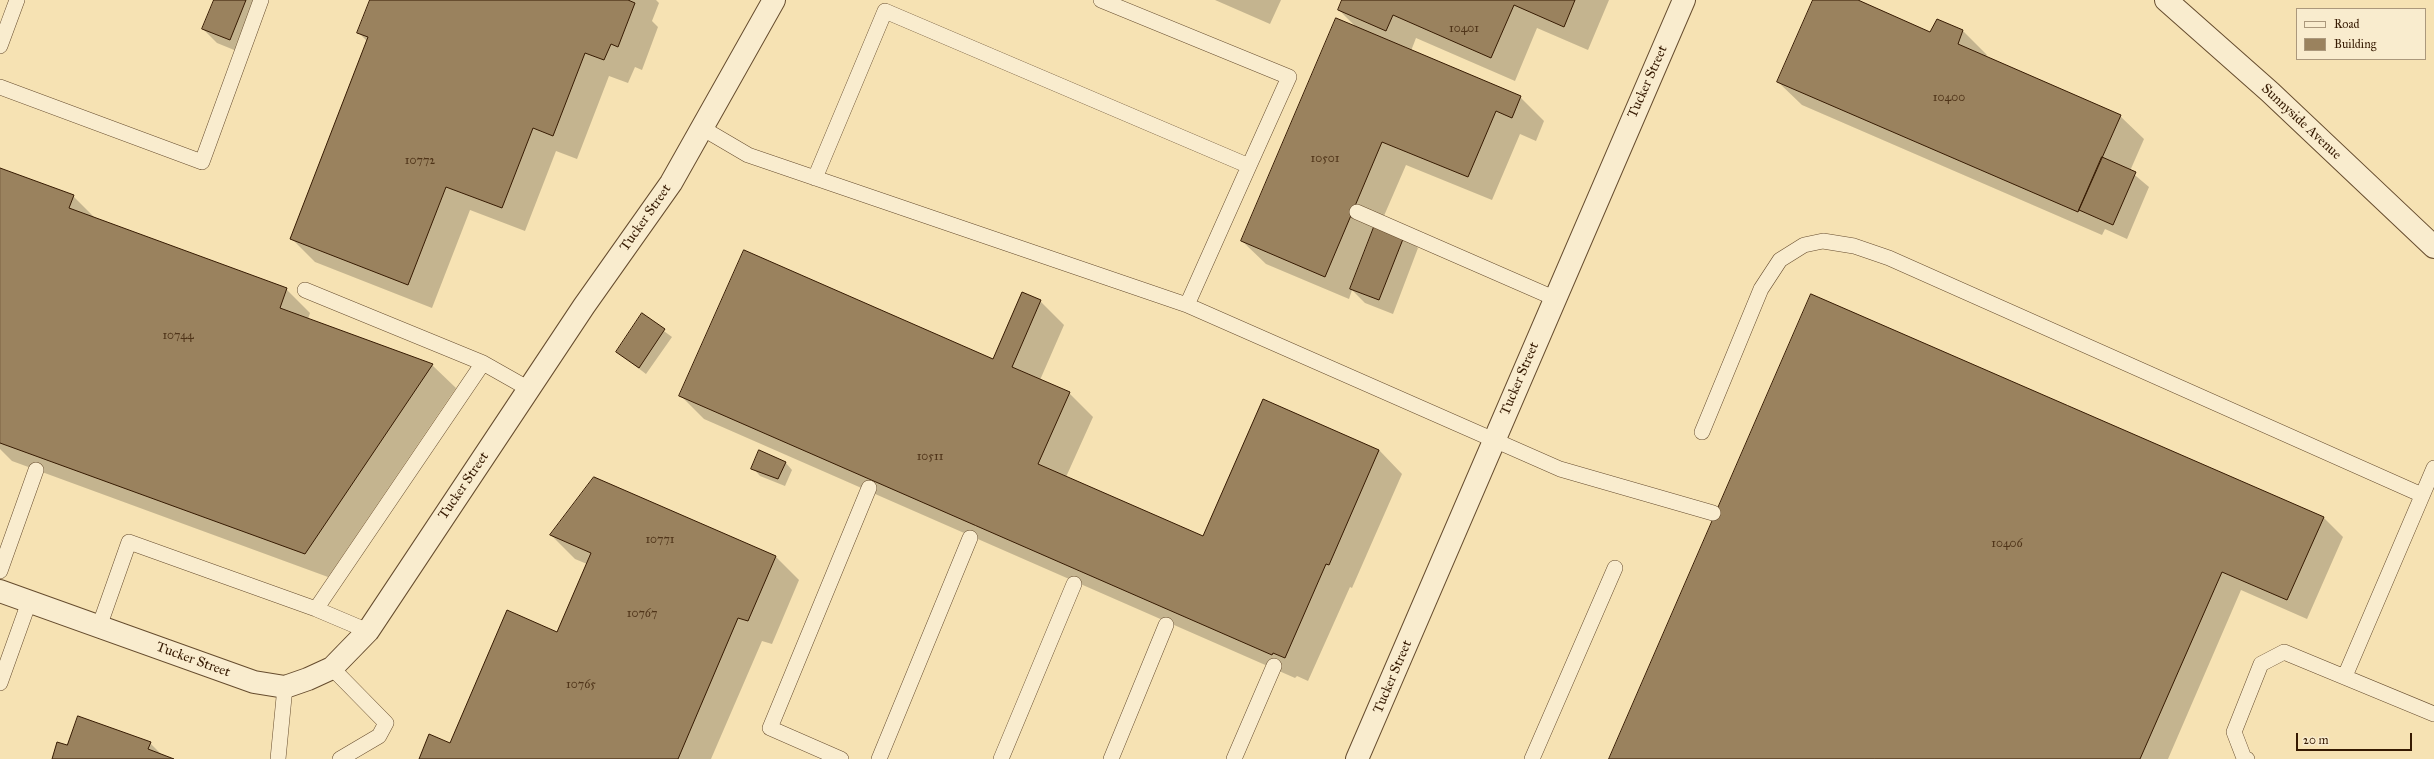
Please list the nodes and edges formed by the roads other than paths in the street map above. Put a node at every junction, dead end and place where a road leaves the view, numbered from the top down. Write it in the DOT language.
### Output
graph roads {
  1 [pos="17,0"];
  2 [pos="261,0"];
  3 [pos="774,0"];
  4 [pos="1101,0"];
  5 [pos="1684,0"];
  6 [pos="2166,0"];
  7 [pos="888,5"];
  8 [pos="0,46"];
  9 [pos="0,87"];
  10 [pos="702,128"];
  11 [pos="1249,166"];
  12 [pos="815,178"];
  13 [pos="1357,212"];
  14 [pos="2434,247"];
  15 [pos="305,290"];
  16 [pos="1554,298"];
  17 [pos="1188,305"];
  18 [pos="483,363"];
  19 [pos="529,389"];
  20 [pos="1702,432"];
  21 [pos="1495,439"];
  22 [pos="2434,468"];
  23 [pos="36,470"];
  24 [pos="869,488"];
  25 [pos="2422,495"];
  26 [pos="1713,513"];
  27 [pos="970,538"];
  28 [pos="1615,568"];
  29 [pos="0,571"];
  30 [pos="1074,584"];
  31 [pos="0,591"];
  32 [pos="29,602"];
  33 [pos="316,608"];
  34 [pos="1166,625"];
  35 [pos="99,627"];
  36 [pos="368,631"];
  37 [pos="1274,666"];
  38 [pos="332,668"];
  39 [pos="2344,676"];
  40 [pos="0,683"];
  41 [pos="285,687"];
  42 [pos="2434,714"];
  43 [pos="278,759"];
  44 [pos="340,759"];
  45 [pos="841,759"];
  46 [pos="879,759"];
  47 [pos="1001,759"];
  48 [pos="1110,759"];
  49 [pos="1234,759"];
  50 [pos="1357,759"];
  51 [pos="1532,759"];
  52 [pos="2247,759"];
  1 -- 8 [label="lane"];
  2 -- 9 [label="lane"];
  3 -- 10 [label="street, Tucker Street"];
  4 -- 11 [label="lane"];
  5 -- 16 [label="street, Tucker Street"];
  6 -- 14 [label="street, Sunnyside Avenue"];
  7 -- 11 [label="lane"];
  7 -- 12 [label="lane"];
  10 -- 12 [label="lane"];
  10 -- 19 [label="street, Tucker Street"];
  11 -- 17 [label="lane"];
  12 -- 17 [label="lane"];
  13 -- 16 [label="lane"];
  15 -- 18 [label="lane"];
  16 -- 21 [label="street, Tucker Street"];
  17 -- 21 [label="lane"];
  18 -- 19 [label="lane"];
  18 -- 33 [label="lane"];
  19 -- 36 [label="street, Tucker Street"];
  20 -- 25 [label="lane"];
  21 -- 26 [label="lane"];
  21 -- 50 [label="street, Tucker Street"];
  22 -- 25 [label="lane"];
  23 -- 29 [label="lane"];
  24 -- 45 [label="lane"];
  25 -- 39 [label="lane"];
  27 -- 46 [label="lane"];
  28 -- 51 [label="lane"];
  30 -- 47 [label="lane"];
  31 -- 32 [label="street, Tucker Street"];
  32 -- 35 [label="street, Tucker Street"];
  32 -- 40 [label="lane"];
  33 -- 35 [label="lane"];
  33 -- 36 [label="lane"];
  34 -- 48 [label="lane"];
  35 -- 41 [label="street, Tucker Street"];
  36 -- 38 [label="street, Tucker Street"];
  37 -- 49 [label="lane"];
  38 -- 41 [label="street, Tucker Street"];
  38 -- 44 [label="lane"];
  39 -- 42 [label="lane"];
  39 -- 52 [label="lane"];
  41 -- 43 [label="lane"];
}
